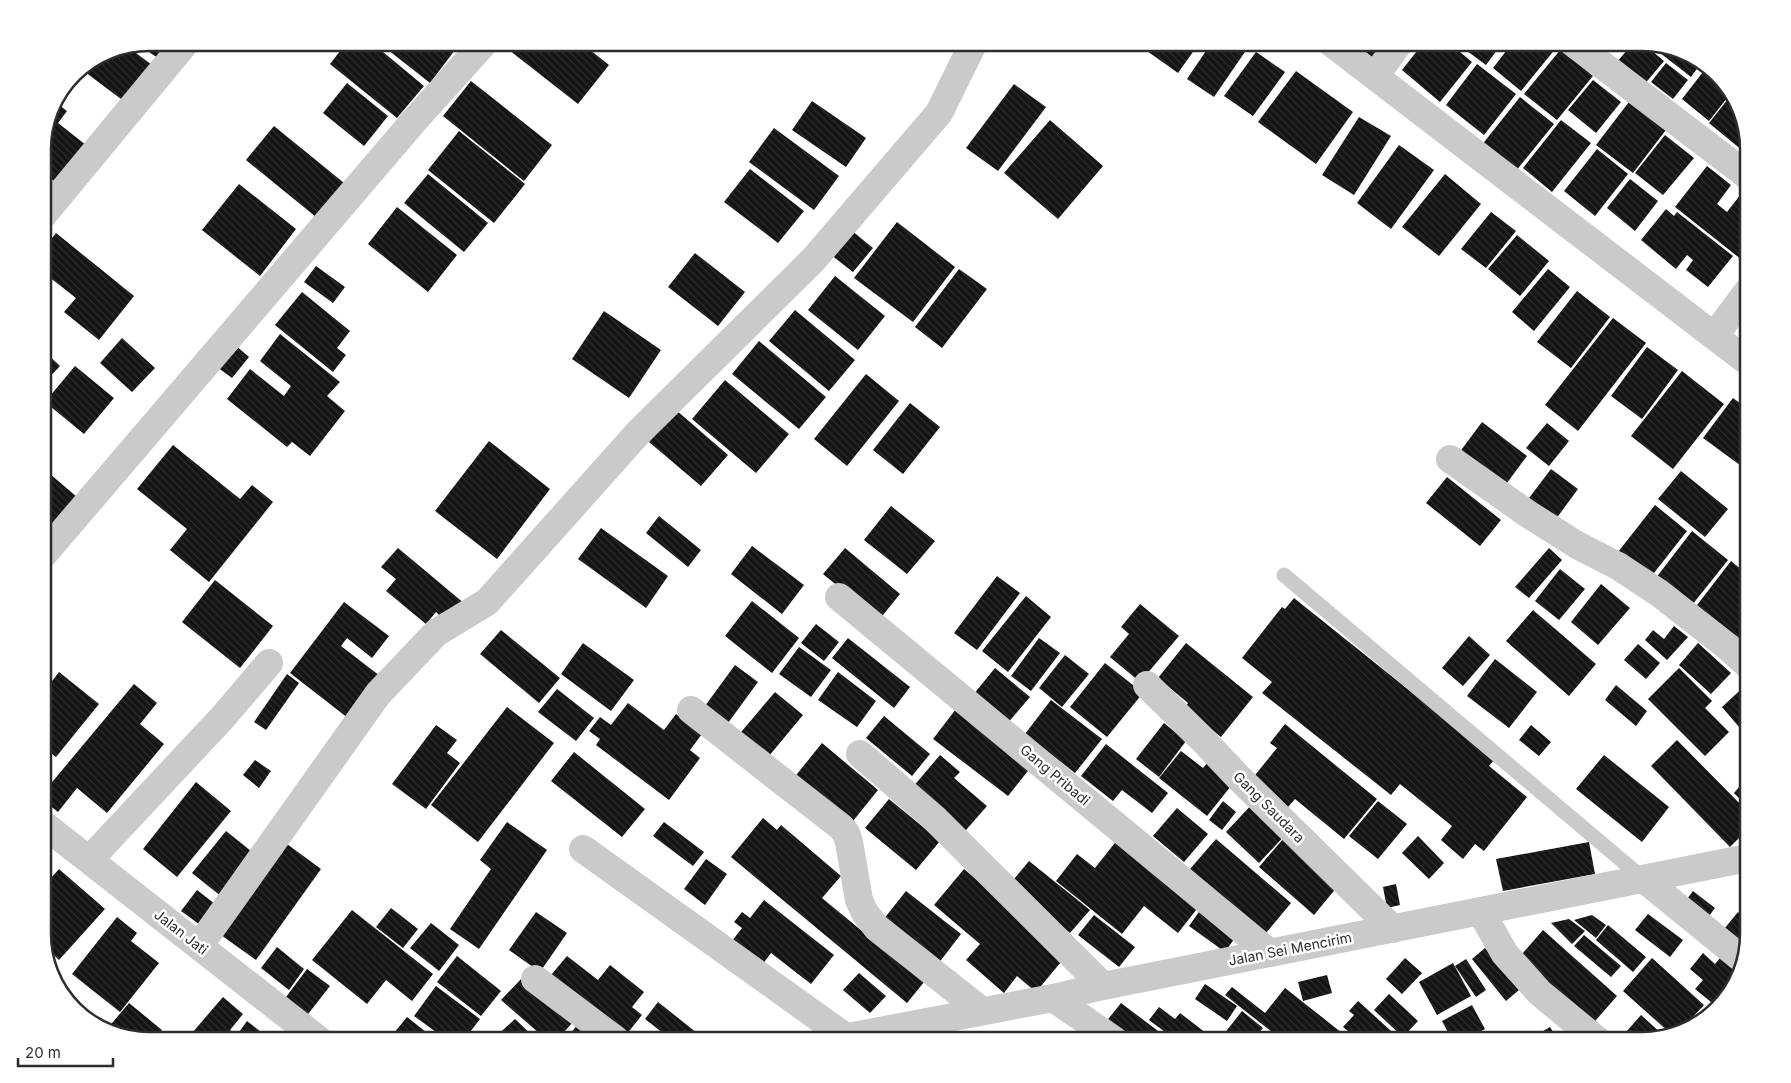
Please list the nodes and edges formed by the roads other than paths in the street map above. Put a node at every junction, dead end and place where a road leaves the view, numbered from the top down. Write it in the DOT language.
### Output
graph roads {
  1 [pos="179,51"];
  2 [pos="477,51"];
  3 [pos="970,51"];
  4 [pos="1342,51"];
  5 [pos="1393,51"];
  6 [pos="1584,51"];
  7 [pos="1374,76"];
  8 [pos="1740,170"];
  9 [pos="51,205"];
  10 [pos="1740,302"];
  11 [pos="1715,335"];
  12 [pos="1740,355"];
  13 [pos="1450,459"];
  14 [pos="51,546"];
  15 [pos="1284,575"];
  16 [pos="840,597"];
  17 [pos="1740,658"];
  18 [pos="269,662"];
  19 [pos="1147,684"];
  20 [pos="691,710"];
  21 [pos="860,754"];
  22 [pos="51,830"];
  23 [pos="583,849"];
  24 [pos="90,859"];
  25 [pos="1740,860"];
  26 [pos="1645,880"];
  27 [pos="1481,912"];
  28 [pos="1393,929"];
  29 [pos="200,946"];
  30 [pos="1270,953"];
  31 [pos="1737,955"];
  32 [pos="535,978"];
  33 [pos="1103,986"];
  34 [pos="1052,998"];
  35 [pos="982,1011"];
  36 [pos="309,1032"];
  37 [pos="606,1032"];
  38 [pos="830,1032"];
  39 [pos="875,1032"];
  40 [pos="1102,1032"];
  41 [pos="1587,1032"];
  1 -- 9 [label="street"];
  2 -- 14 [label="street"];
  3 -- 29 [label="street"];
  4 -- 7 [label="street"];
  5 -- 7 [label="street"];
  6 -- 8 [label="street"];
  7 -- 11 [label="street"];
  10 -- 11 [label="street"];
  11 -- 12 [label="street"];
  13 -- 17 [label="street"];
  15 -- 26 [label="lane"];
  16 -- 30 [label="street, Gang Pribadi"];
  18 -- 24 [label="street"];
  19 -- 28 [label="street, Gang Saudara"];
  20 -- 35 [label="street"];
  21 -- 33 [label="street"];
  22 -- 24 [label="street, Jalan Jati"];
  23 -- 38 [label="street"];
  24 -- 29 [label="street, Jalan Jati"];
  25 -- 26 [label="street, Jalan Sei Mencirim"];
  26 -- 27 [label="street, Jalan Sei Mencirim"];
  26 -- 31 [label="street"];
  27 -- 28 [label="street, Jalan Sei Mencirim"];
  27 -- 41 [label="street"];
  28 -- 30 [label="street, Jalan Sei Mencirim"];
  29 -- 36 [label="street, Jalan Jati"];
  30 -- 33 [label="street, Jalan Sei Mencirim"];
  32 -- 37 [label="street"];
  33 -- 34 [label="street, Jalan Sei Mencirim"];
  34 -- 35 [label="street, Jalan Sei Mencirim"];
  34 -- 40 [label="street"];
  35 -- 39 [label="street, Jalan Sei Mencirim"];
}
